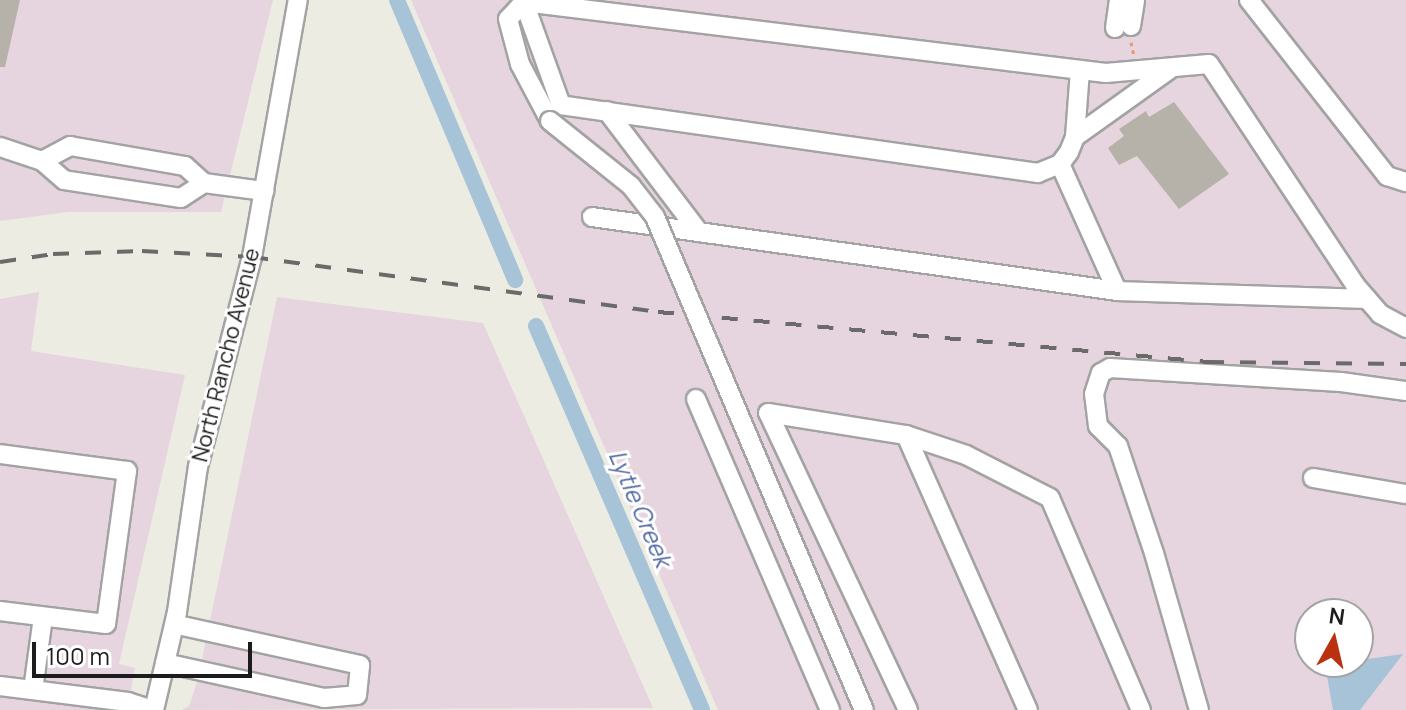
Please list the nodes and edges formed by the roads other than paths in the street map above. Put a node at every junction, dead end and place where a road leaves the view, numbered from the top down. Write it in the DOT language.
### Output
graph roads {
  1 [pos="298,0"];
  2 [pos="1119,0"];
  3 [pos="1135,0"];
  4 [pos="1249,0"];
  5 [pos="524,2"];
  6 [pos="1173,67"];
  7 [pos="1080,70"];
  8 [pos="607,111"];
  9 [pos="1075,137"];
  10 [pos="0,147"];
  11 [pos="42,161"];
  12 [pos="1060,164"];
  13 [pos="1406,182"];
  14 [pos="204,183"];
  15 [pos="264,191"];
  16 [pos="592,217"];
  17 [pos="699,232"];
  18 [pos="1117,291"];
  19 [pos="1367,299"];
  20 [pos="1406,328"];
  21 [pos="1406,391"];
  22 [pos="696,399"];
  23 [pos="906,435"];
  24 [pos="0,454"];
  25 [pos="1313,478"];
  26 [pos="1406,494"];
  27 [pos="0,611"];
  28 [pos="43,617"];
  29 [pos="174,624"];
  30 [pos="165,663"];
  31 [pos="0,686"];
  32 [pos="33,690"];
  33 [pos="160,703"];
  34 [pos="830,710"];
  35 [pos="864,710"];
  36 [pos="908,710"];
  37 [pos="1028,710"];
  38 [pos="1141,710"];
  39 [pos="1199,710"];
  1 -- 15 [label="street, North Rancho Avenue"];
  2 -- 3 [label="street"];
  4 -- 13 [label="street"];
  5 -- 7 [label="street"];
  5 -- 8 [label="street"];
  5 -- 35 [label="street, bridge"];
  6 -- 7 [label="street"];
  6 -- 9 [label="street"];
  6 -- 19 [label="street"];
  7 -- 9 [label="street"];
  8 -- 12 [label="street"];
  8 -- 17 [label="street"];
  9 -- 12 [label="street"];
  10 -- 11 [label="street"];
  11 -- 14 [label="street"];
  11 -- 14 [label="street"];
  12 -- 18 [label="street"];
  14 -- 15 [label="street"];
  15 -- 29 [label="street, North Rancho Avenue"];
  16 -- 17 [label="street"];
  17 -- 18 [label="street"];
  18 -- 19 [label="street"];
  19 -- 20 [label="street"];
  21 -- 39 [label="street"];
  22 -- 34 [label="street"];
  23 -- 36 [label="street"];
  23 -- 37 [label="street"];
  23 -- 38 [label="street"];
  24 -- 28 [label="street"];
  25 -- 26 [label="street"];
  27 -- 28 [label="street"];
  28 -- 32 [label="street"];
  29 -- 30 [label="street, North Rancho Avenue"];
  29 -- 30 [label="street"];
  30 -- 33 [label="street, North Rancho Avenue"];
  31 -- 32 [label="street"];
  32 -- 33 [label="street"];
}
